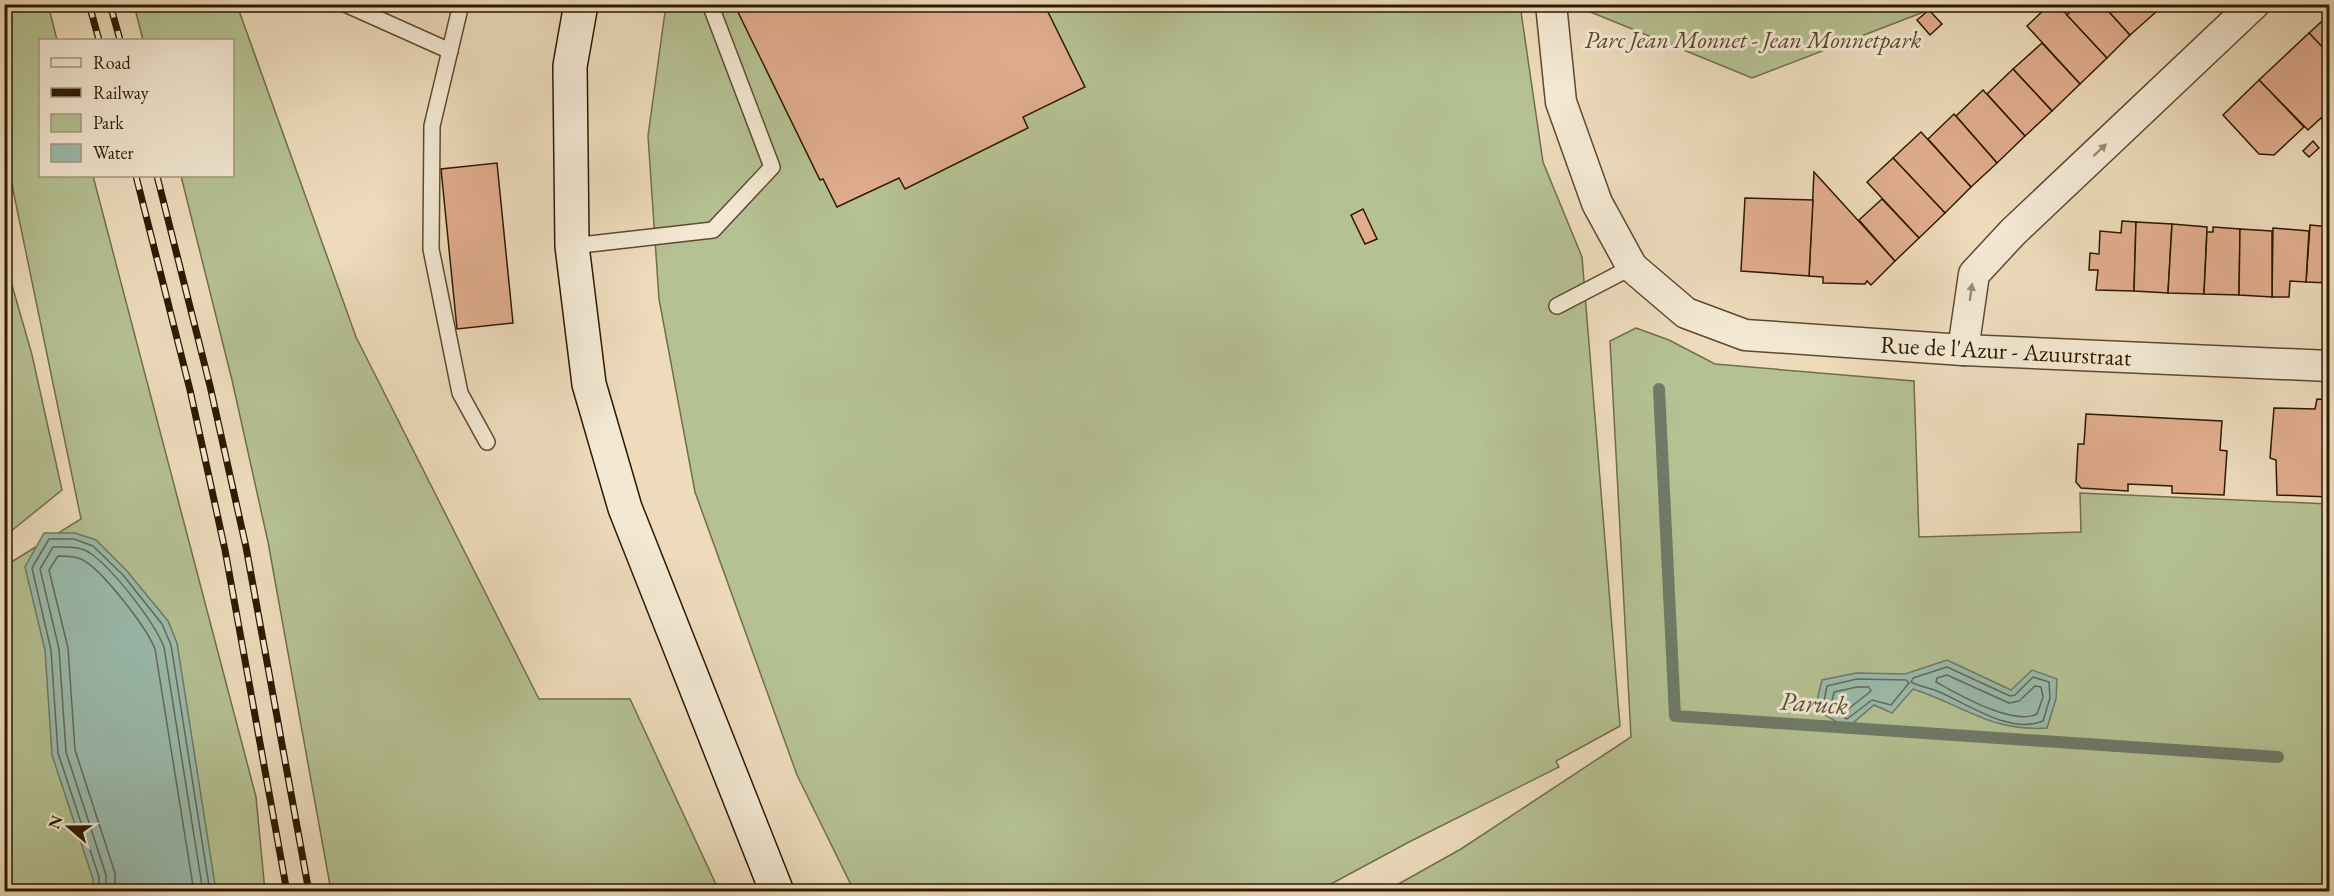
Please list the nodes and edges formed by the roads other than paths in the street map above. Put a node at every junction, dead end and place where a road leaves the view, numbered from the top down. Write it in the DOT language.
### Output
graph roads {
  1 [pos="345,4"];
  2 [pos="461,4"];
  3 [pos="581,4"];
  4 [pos="710,4"];
  5 [pos="1551,4"];
  6 [pos="2254,4"];
  7 [pos="450,51"];
  8 [pos="572,246"];
  9 [pos="1632,267"];
  10 [pos="1557,306"];
  11 [pos="1963,350"];
  12 [pos="2330,366"];
  13 [pos="487,442"];
  14 [pos="777,891"];
  1 -- 7 [label="lane"];
  2 -- 7 [label="lane"];
  3 -- 8 [label="street"];
  4 -- 8 [label="lane"];
  5 -- 9 [label="street"];
  11 -- 6 [label="street, one-way"];
  7 -- 13 [label="lane"];
  8 -- 14 [label="street"];
  9 -- 10 [label="lane"];
  9 -- 11 [label="street, Rue de l'Azur - Azuurstraat"];
  11 -- 12 [label="street, Rue de l'Azur - Azuurstraat"];
}
